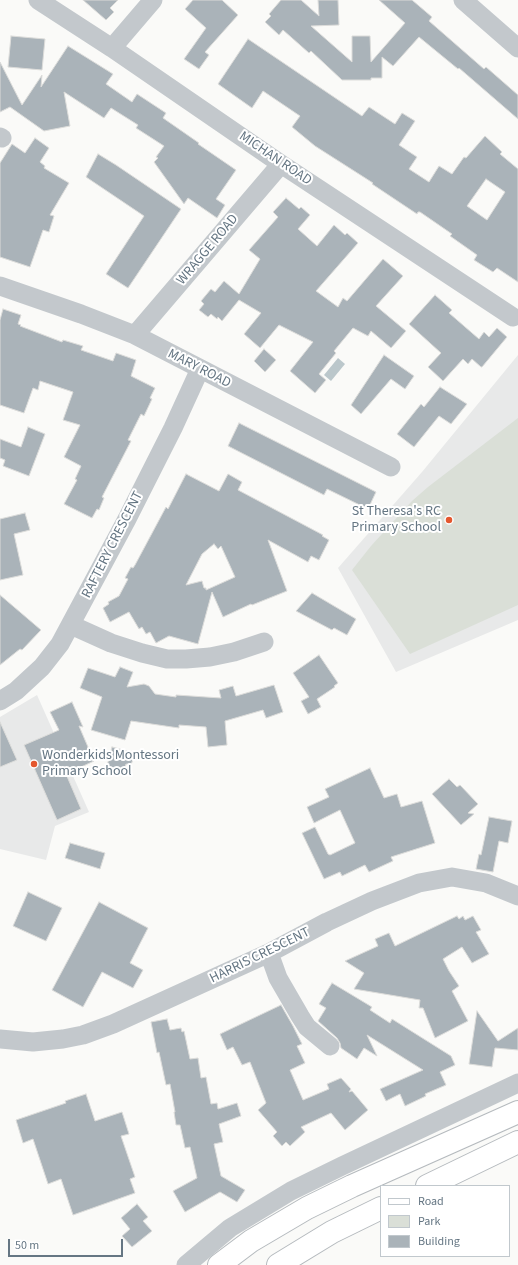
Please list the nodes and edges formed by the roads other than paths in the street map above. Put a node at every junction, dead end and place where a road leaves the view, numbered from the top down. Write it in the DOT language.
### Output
graph roads {
  1 [pos="38,0"];
  2 [pos="153,0"];
  3 [pos="463,0"];
  4 [pos="112,48"];
  5 [pos="518,48"];
  6 [pos="281,164"];
  7 [pos="0,286"];
  8 [pos="513,317"];
  9 [pos="135,335"];
  10 [pos="200,369"];
  11 [pos="391,467"];
  12 [pos="71,626"];
  13 [pos="264,642"];
  14 [pos="0,701"];
  15 [pos="518,896"];
  16 [pos="268,954"];
  17 [pos="0,1039"];
  18 [pos="330,1046"];
  19 [pos="518,1083"];
  20 [pos="518,1112"];
  21 [pos="518,1142"];
  22 [pos="429,1185"];
  23 [pos="380,1208"];
  24 [pos="186,1265"];
  25 [pos="219,1265"];
  26 [pos="278,1265"];
  1 -- 4 [label="street, MICHAN ROAD"];
  2 -- 4 [label="street"];
  3 -- 5 [label="street"];
  4 -- 6 [label="street, MICHAN ROAD"];
  6 -- 8 [label="street, MICHAN ROAD"];
  6 -- 9 [label="street, WRAGGE ROAD"];
  7 -- 9 [label="street, MARY ROAD"];
  9 -- 10 [label="street, MARY ROAD"];
  10 -- 11 [label="street, MARY ROAD"];
  10 -- 12 [label="street, RAFTERY CRESCENT"];
  12 -- 13 [label="street"];
  12 -- 14 [label="street, RAFTERY CRESCENT"];
  15 -- 16 [label="street, HARRIS CRESCENT"];
  16 -- 17 [label="street, HARRIS CRESCENT"];
  16 -- 18 [label="street"];
  19 -- 24 [label="street"];
  20 -- 25 [label="main road"];
  21 -- 22 [label="main road"];
  23 -- 26 [label="main road"];
}
